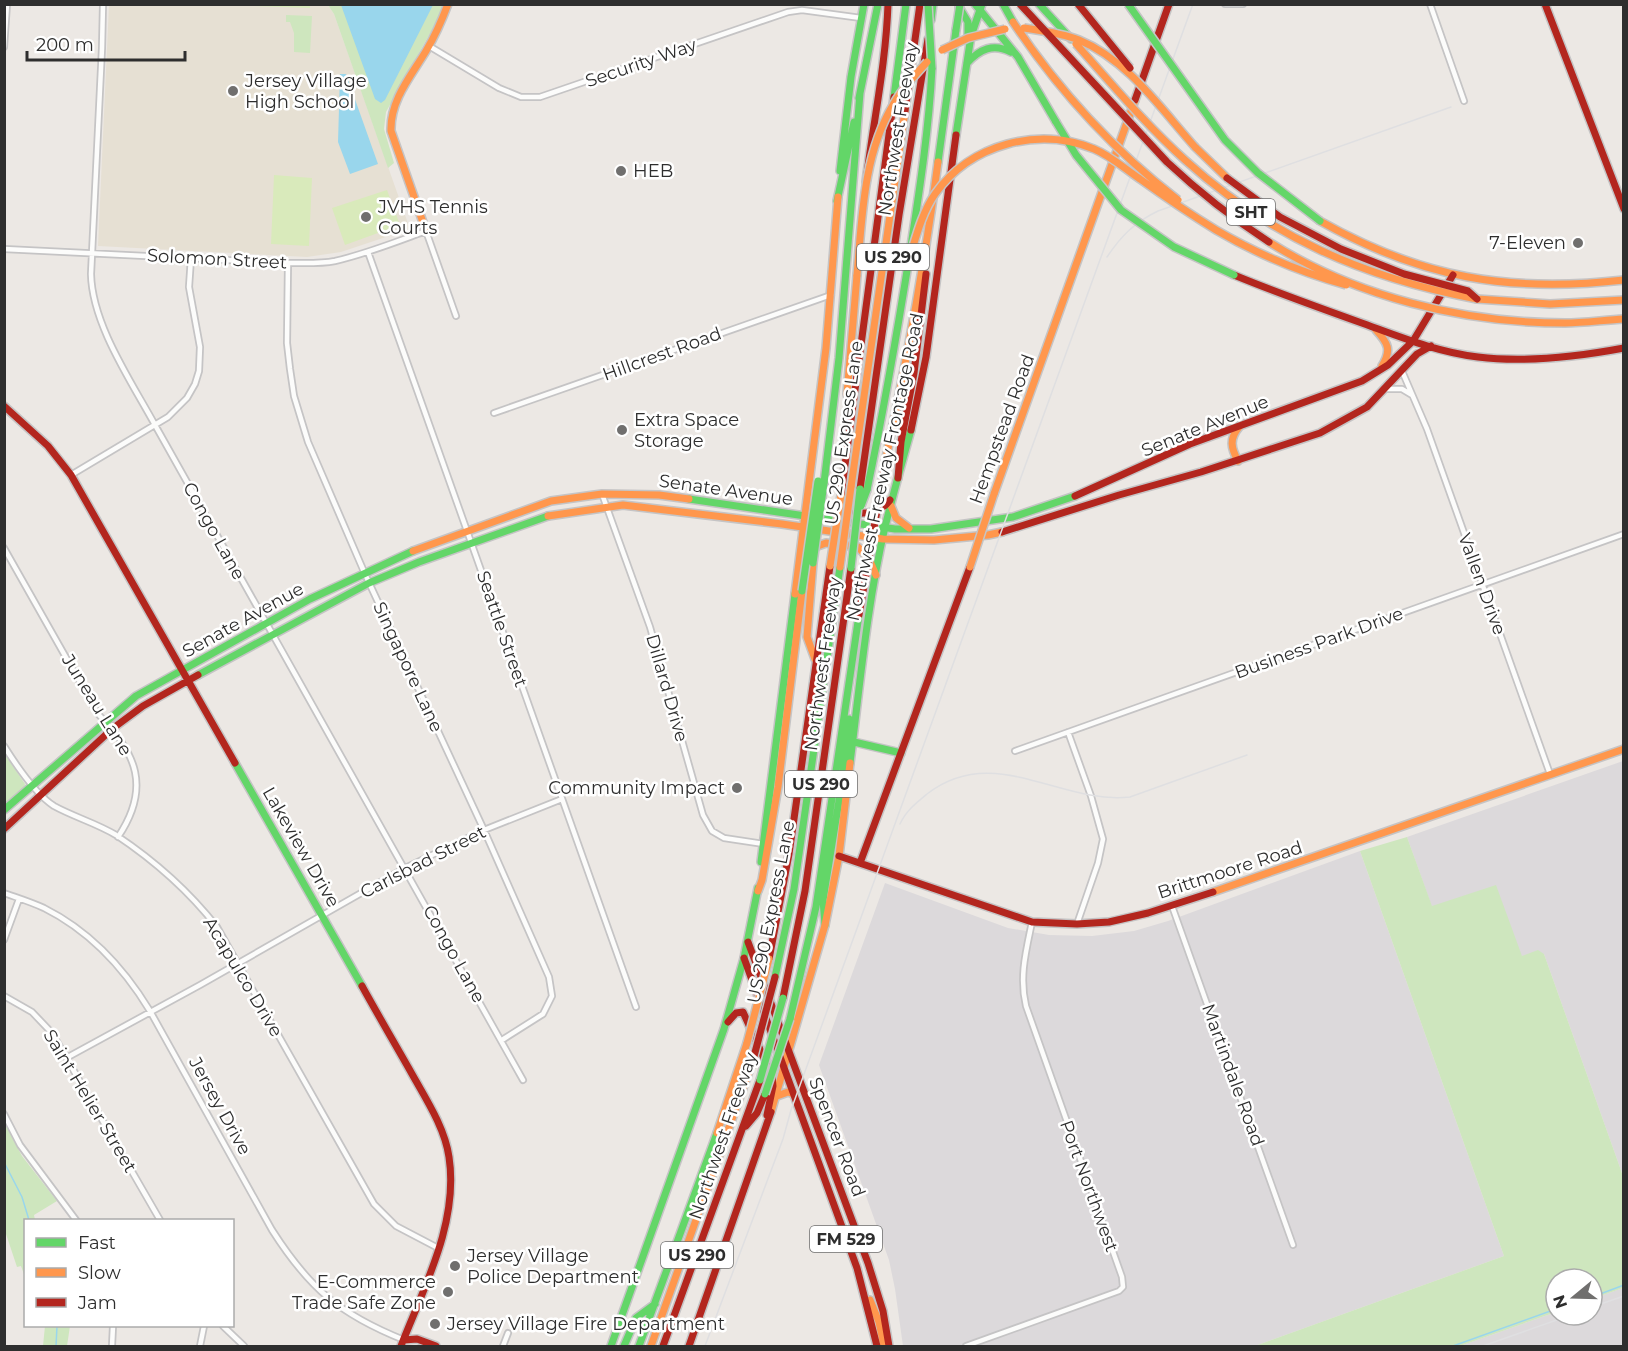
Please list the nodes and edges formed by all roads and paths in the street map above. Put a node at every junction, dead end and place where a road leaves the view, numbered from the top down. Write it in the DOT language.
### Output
graph roads {
  1 [pos="7,4"];
  2 [pos="103,4"];
  3 [pos="448,4"];
  4 [pos="864,4"];
  5 [pos="878,4"];
  6 [pos="888,4"];
  7 [pos="920,4"];
  8 [pos="928,4"];
  9 [pos="933,4"];
  10 [pos="958,4"];
  11 [pos="1003,4"];
  12 [pos="1020,4"];
  13 [pos="1039,4"];
  14 [pos="1078,4"];
  15 [pos="1128,4"];
  16 [pos="1169,4"];
  17 [pos="1225,4"];
  18 [pos="1243,4"];
  19 [pos="1430,4"];
  20 [pos="1545,4"];
  21 [pos="978,6"];
  22 [pos="905,8"];
  23 [pos="861,18"];
  24 [pos="429,46"];
  25 [pos="4,47"];
  26 [pos="969,47"];
  27 [pos="1018,57"];
  28 [pos="966,65"];
  29 [pos="1141,87"];
  30 [pos="860,93"];
  31 [pos="1464,101"];
  32 [pos="867,193"];
  33 [pos="837,201"];
  34 [pos="1623,210"];
  35 [pos="426,231"];
  36 [pos="4,249"];
  37 [pos="368,252"];
  38 [pos="93,253"];
  39 [pos="911,253"];
  40 [pos="926,253"];
  41 [pos="191,258"];
  42 [pos="1281,261"];
  43 [pos="288,263"];
  44 [pos="1453,275"];
  45 [pos="1622,282"];
  46 [pos="1372,293"];
  47 [pos="831,295"];
  48 [pos="1477,299"];
  49 [pos="1623,300"];
  50 [pos="456,316"];
  51 [pos="1623,319"];
  52 [pos="1374,328"];
  53 [pos="1413,341"];
  54 [pos="1431,346"];
  55 [pos="1623,348"];
  56 [pos="1402,371"];
  57 [pos="1377,372"];
  58 [pos="1386,389"];
  59 [pos="1412,395"];
  60 [pos="4,406"];
  61 [pos="494,413"];
  62 [pos="852,414"];
  63 [pos="155,425"];
  64 [pos="1239,427"];
  65 [pos="1238,461"];
  66 [pos="71,475"];
  67 [pos="898,478"];
  68 [pos="821,482"];
  69 [pos="808,486"];
  70 [pos="864,490"];
  71 [pos="894,492"];
  72 [pos="602,494"];
  73 [pos="815,503"];
  74 [pos="891,506"];
  75 [pos="606,507"];
  76 [pos="804,517"];
  77 [pos="803,527"];
  78 [pos="885,528"];
  79 [pos="911,529"];
  80 [pos="467,530"];
  81 [pos="1623,534"];
  82 [pos="883,539"];
  83 [pos="471,543"];
  84 [pos="4,548"];
  85 [pos="797,568"];
  86 [pos="364,574"];
  87 [pos="876,575"];
  88 [pos="369,584"];
  89 [pos="1482,585"];
  90 [pos="266,623"];
  91 [pos="272,634"];
  92 [pos="855,644"];
  93 [pos="816,662"];
  94 [pos="182,670"];
  95 [pos="189,681"];
  96 [pos="105,721"];
  97 [pos="112,729"];
  98 [pos="1068,732"];
  99 [pos="854,742"];
  100 [pos="4,746"];
  101 [pos="1623,749"];
  102 [pos="1015,751"];
  103 [pos="901,753"];
  104 [pos="1550,774"];
  105 [pos="32,785"];
  106 [pos="42,795"];
  107 [pos="562,799"];
  108 [pos="4,810"];
  109 [pos="4,830"];
  110 [pos="484,830"];
  111 [pos="118,837"];
  112 [pos="764,844"];
  113 [pos="839,856"];
  114 [pos="860,863"];
  115 [pos="405,868"];
  116 [pos="758,891"];
  117 [pos="4,893"];
  118 [pos="20,899"];
  119 [pos="1172,906"];
  120 [pos="323,916"];
  121 [pos="1032,922"];
  122 [pos="1077,924"];
  123 [pos="825,925"];
  124 [pos="4,940"];
  125 [pos="748,942"];
  126 [pos="744,958"];
  127 [pos="237,963"];
  128 [pos="4,996"];
  129 [pos="636,1007"];
  130 [pos="150,1011"];
  131 [pos="724,1029"];
  132 [pos="502,1040"];
  133 [pos="789,1053"];
  134 [pos="68,1057"];
  135 [pos="785,1068"];
  136 [pos="523,1080"];
  137 [pos="794,1094"];
  138 [pos="777,1096"];
  139 [pos="4,1114"];
  140 [pos="742,1131"];
  141 [pos="764,1136"];
  142 [pos="75,1219"];
  143 [pos="159,1219"];
  144 [pos="1293,1245"];
  145 [pos="438,1248"];
  146 [pos="864,1291"];
  147 [pos="655,1304"];
  148 [pos="113,1327"];
  149 [pos="204,1327"];
  150 [pos="224,1327"];
  151 [pos="508,1333"];
  152 [pos="403,1343"];
  153 [pos="111,1347"];
  154 [pos="200,1347"];
  155 [pos="244,1347"];
  156 [pos="411,1347"];
  157 [pos="436,1347"];
  158 [pos="503,1347"];
  159 [pos="611,1347"];
  160 [pos="624,1347"];
  161 [pos="639,1347"];
  162 [pos="651,1347"];
  163 [pos="663,1347"];
  164 [pos="689,1347"];
  165 [pos="877,1347"];
  166 [pos="884,1347"];
  167 [pos="889,1347"];
  168 [pos="966,1347"];
  1 -- 25 [label="street"];
  2 -- 38 [label="street, Congo Lane"];
  3 -- 24 [label="main road"];
  4 -- 23 [label="main road"];
  5 -- 30 [label="main road"];
  6 -- 32 [label="main road, bridge"];
  7 -- 162 [label="main road, US 290 Express Lane, bridge"];
  8 -- 39 [label="main road, bridge"];
  9 -- 70 [label="main road, Northwest Freeway / US 290, bridge"];
  10 -- 26 [label="main road"];
  10 -- 40 [label="main road, bridge"];
  11 -- 42 [label="main road, bridge"];
  12 -- 46 [label="main road, SHT, bridge"];
  13 -- 48 [label="main road, SHT, bridge"];
  14 -- 29 [label="main road, bridge"];
  15 -- 44 [label="main road, bridge"];
  16 -- 103 [label="main road, Hempstead Road, bridge"];
  17 -- 18 [label="street"];
  19 -- 31 [label="street"];
  20 -- 34 [label="main road"];
  21 -- 26 [label="main road, Northwest Freeway Frontage Road"];
  21 -- 27 [label="main road"];
  22 -- 62 [label="main road, Northwest Freeway / US 290"];
  23 -- 24 [label="street, Security Way"];
  23 -- 33 [label="main road"];
  24 -- 35 [label="main road"];
  26 -- 28 [label="main road, Northwest Freeway Frontage Road"];
  27 -- 28 [label="main road"];
  27 -- 52 [label="main road, bridge"];
  28 -- 67 [label="main road, Northwest Freeway Frontage Road"];
  29 -- 32 [label="main road, bridge"];
  29 -- 48 [label="main road, bridge"];
  30 -- 33 [label="main road"];
  30 -- 68 [label="main road"];
  32 -- 62 [label="main road, bridge"];
  33 -- 47 [label="main road"];
  35 -- 37 [label="street, Solomon Street"];
  35 -- 50 [label="street"];
  36 -- 38 [label="street, Solomon Street"];
  37 -- 43 [label="street, Solomon Street"];
  37 -- 80 [label="street, Seattle Street"];
  38 -- 41 [label="street, Solomon Street"];
  38 -- 63 [label="street, Congo Lane"];
  39 -- 42 [label="main road, bridge"];
  39 -- 70 [label="main road"];
  40 -- 67 [label="main road"];
  40 -- 92 [label="main road, bridge"];
  41 -- 43 [label="street, Solomon Street"];
  41 -- 63 [label="street"];
  42 -- 46 [label="main road, bridge"];
  43 -- 86 [label="street, Singapore Lane"];
  44 -- 45 [label="main road"];
  44 -- 53 [label="main road, Senate Avenue"];
  46 -- 51 [label="main road, SHT, bridge"];
  47 -- 61 [label="street, Hillcrest Road"];
  47 -- 69 [label="main road"];
  48 -- 49 [label="main road, SHT"];
  52 -- 53 [label="main road"];
  52 -- 57 [label="main road"];
  53 -- 54 [label="main road"];
  53 -- 57 [label="main road, Senate Avenue"];
  54 -- 55 [label="main road"];
  54 -- 56 [label="main road, Senate Avenue"];
  56 -- 58 [label="main road, Senate Avenue"];
  56 -- 59 [label="street, Vallen Drive"];
  57 -- 64 [label="main road, Senate Avenue"];
  58 -- 59 [label="street"];
  58 -- 65 [label="main road, Senate Avenue"];
  59 -- 89 [label="street, Vallen Drive"];
  60 -- 66 [label="main road, Lakeview Drive"];
  62 -- 93 [label="main road, Northwest Freeway / US 290, bridge"];
  63 -- 66 [label="street"];
  63 -- 90 [label="street, Congo Lane"];
  64 -- 65 [label="main road"];
  64 -- 79 [label="main road, Senate Avenue"];
  65 -- 82 [label="main road, Senate Avenue"];
  66 -- 94 [label="main road, Lakeview Drive"];
  67 -- 71 [label="main road, Northwest Freeway Frontage Road"];
  68 -- 73 [label="main road, bridge"];
  68 -- 93 [label="main road, bridge"];
  69 -- 73 [label="main road"];
  69 -- 76 [label="main road"];
  70 -- 140 [label="main road, Northwest Freeway / US 290, bridge"];
  71 -- 73 [label="main road"];
  71 -- 74 [label="main road, Northwest Freeway Frontage Road"];
  72 -- 75 [label="street, Dillard Drive"];
  72 -- 76 [label="main road, Senate Avenue"];
  72 -- 80 [label="main road, Senate Avenue"];
  73 -- 116 [label="main road, bridge"];
  74 -- 78 [label="main road, Northwest Freeway Frontage Road"];
  74 -- 79 [label="main road"];
  75 -- 77 [label="main road, Senate Avenue"];
  75 -- 83 [label="main road, Senate Avenue"];
  75 -- 112 [label="street, Dillard Drive"];
  76 -- 77 [label="main road"];
  76 -- 78 [label="main road, Senate Avenue"];
  77 -- 82 [label="main road, Senate Avenue"];
  77 -- 85 [label="main road"];
  78 -- 79 [label="main road, Senate Avenue"];
  78 -- 82 [label="main road, Northwest Freeway Frontage Road"];
  80 -- 83 [label="street, Seattle Street"];
  80 -- 86 [label="main road, Senate Avenue"];
  81 -- 89 [label="street, Business Park Drive"];
  82 -- 87 [label="main road, Northwest Freeway Frontage Road"];
  83 -- 88 [label="main road, Senate Avenue"];
  83 -- 107 [label="street, Seattle Street"];
  84 -- 96 [label="street, Juneau Lane"];
  85 -- 87 [label="main road"];
  85 -- 112 [label="main road"];
  86 -- 88 [label="street, Singapore Lane"];
  86 -- 90 [label="main road, Senate Avenue"];
  87 -- 99 [label="main road, Northwest Freeway Frontage Road"];
  88 -- 91 [label="main road, Senate Avenue"];
  88 -- 110 [label="street, Singapore Lane"];
  89 -- 98 [label="street, Business Park Drive"];
  89 -- 104 [label="street, Vallen Drive"];
  90 -- 91 [label="street, Congo Lane"];
  90 -- 94 [label="main road, Senate Avenue"];
  91 -- 95 [label="main road, Senate Avenue"];
  91 -- 115 [label="street, Congo Lane"];
  92 -- 123 [label="main road"];
  92 -- 140 [label="main road, bridge"];
  93 -- 147 [label="main road, Northwest Freeway / US 290, bridge"];
  94 -- 95 [label="main road, Lakeview Drive"];
  94 -- 96 [label="main road, Senate Avenue"];
  95 -- 97 [label="main road, Senate Avenue"];
  95 -- 120 [label="main road, Lakeview Drive"];
  96 -- 97 [label="street, Juneau Lane"];
  96 -- 105 [label="main road, Senate Avenue"];
  97 -- 106 [label="main road, Senate Avenue"];
  97 -- 111 [label="street, Juneau Lane"];
  98 -- 102 [label="street, Business Park Drive"];
  98 -- 122 [label="street"];
  99 -- 103 [label="main road"];
  99 -- 113 [label="main road, Northwest Freeway Frontage Road"];
  100 -- 105 [label="street, Acapulco Drive"];
  101 -- 104 [label="main road, Brittmoore Road"];
  103 -- 114 [label="main road, Hempstead Road"];
  104 -- 119 [label="main road, Brittmoore Road"];
  105 -- 106 [label="street, Acapulco Drive"];
  105 -- 108 [label="main road, Senate Avenue"];
  106 -- 109 [label="main road, Senate Avenue"];
  106 -- 111 [label="street, Acapulco Drive"];
  107 -- 110 [label="street, Carlsbad Street"];
  107 -- 129 [label="street, Seattle Street"];
  110 -- 115 [label="street, Carlsbad Street"];
  110 -- 132 [label="street, Singapore Lane"];
  111 -- 127 [label="street, Acapulco Drive"];
  112 -- 116 [label="main road"];
  113 -- 114 [label="main road, Brittmoore Road"];
  113 -- 123 [label="main road, Northwest Freeway Frontage Road"];
  114 -- 121 [label="main road, Brittmoore Road"];
  115 -- 120 [label="street, Carlsbad Street"];
  115 -- 132 [label="street, Congo Lane"];
  116 -- 125 [label="main road"];
  117 -- 118 [label="street, Jersey Drive"];
  118 -- 124 [label="street"];
  118 -- 130 [label="street, Jersey Drive"];
  119 -- 122 [label="main road, Brittmoore Road"];
  119 -- 144 [label="street, Martindale Road"];
  120 -- 127 [label="street, Carlsbad Street"];
  120 -- 145 [label="main road, Lakeview Drive"];
  121 -- 122 [label="main road, Brittmoore Road"];
  121 -- 168 [label="street, Port Northwest"];
  123 -- 133 [label="main road, Northwest Freeway Frontage Road"];
  125 -- 126 [label="main road"];
  125 -- 133 [label="main road, Spencer Road / FM 529"];
  126 -- 131 [label="main road"];
  126 -- 135 [label="main road, Spencer Road / FM 529"];
  127 -- 130 [label="street, Carlsbad Street"];
  127 -- 145 [label="street, Acapulco Drive"];
  128 -- 134 [label="street, Saint Helier Street"];
  130 -- 134 [label="street, Carlsbad Street"];
  130 -- 152 [label="street, Jersey Drive"];
  131 -- 141 [label="main road"];
  131 -- 159 [label="main road"];
  132 -- 136 [label="street, Congo Lane"];
  133 -- 135 [label="main road, Northwest Freeway Frontage Road"];
  133 -- 167 [label="main road, Spencer Road / FM 529"];
  134 -- 143 [label="street, Saint Helier Street"];
  135 -- 137 [label="main road, Spencer Road / FM 529"];
  135 -- 138 [label="main road, Northwest Freeway Frontage Road"];
  137 -- 138 [label="main road"];
  137 -- 146 [label="main road, Spencer Road / FM 529"];
  138 -- 141 [label="main road, Northwest Freeway Frontage Road"];
  139 -- 142 [label="street"];
  140 -- 163 [label="main road, Northwest Freeway / US 290"];
  141 -- 164 [label="main road, Northwest Freeway Frontage Road"];
  145 -- 152 [label="main road, Lakeview Drive"];
  146 -- 165 [label="main road, Spencer Road / FM 529"];
  146 -- 166 [label="main road"];
  147 -- 160 [label="main road"];
  147 -- 161 [label="main road, Northwest Freeway / US 290"];
  148 -- 153 [label="street"];
  149 -- 154 [label="street"];
  150 -- 155 [label="street"];
  151 -- 158 [label="street"];
  152 -- 156 [label="main road, Jersey Drive"];
  152 -- 157 [label="main road, Jersey Drive"];
}
